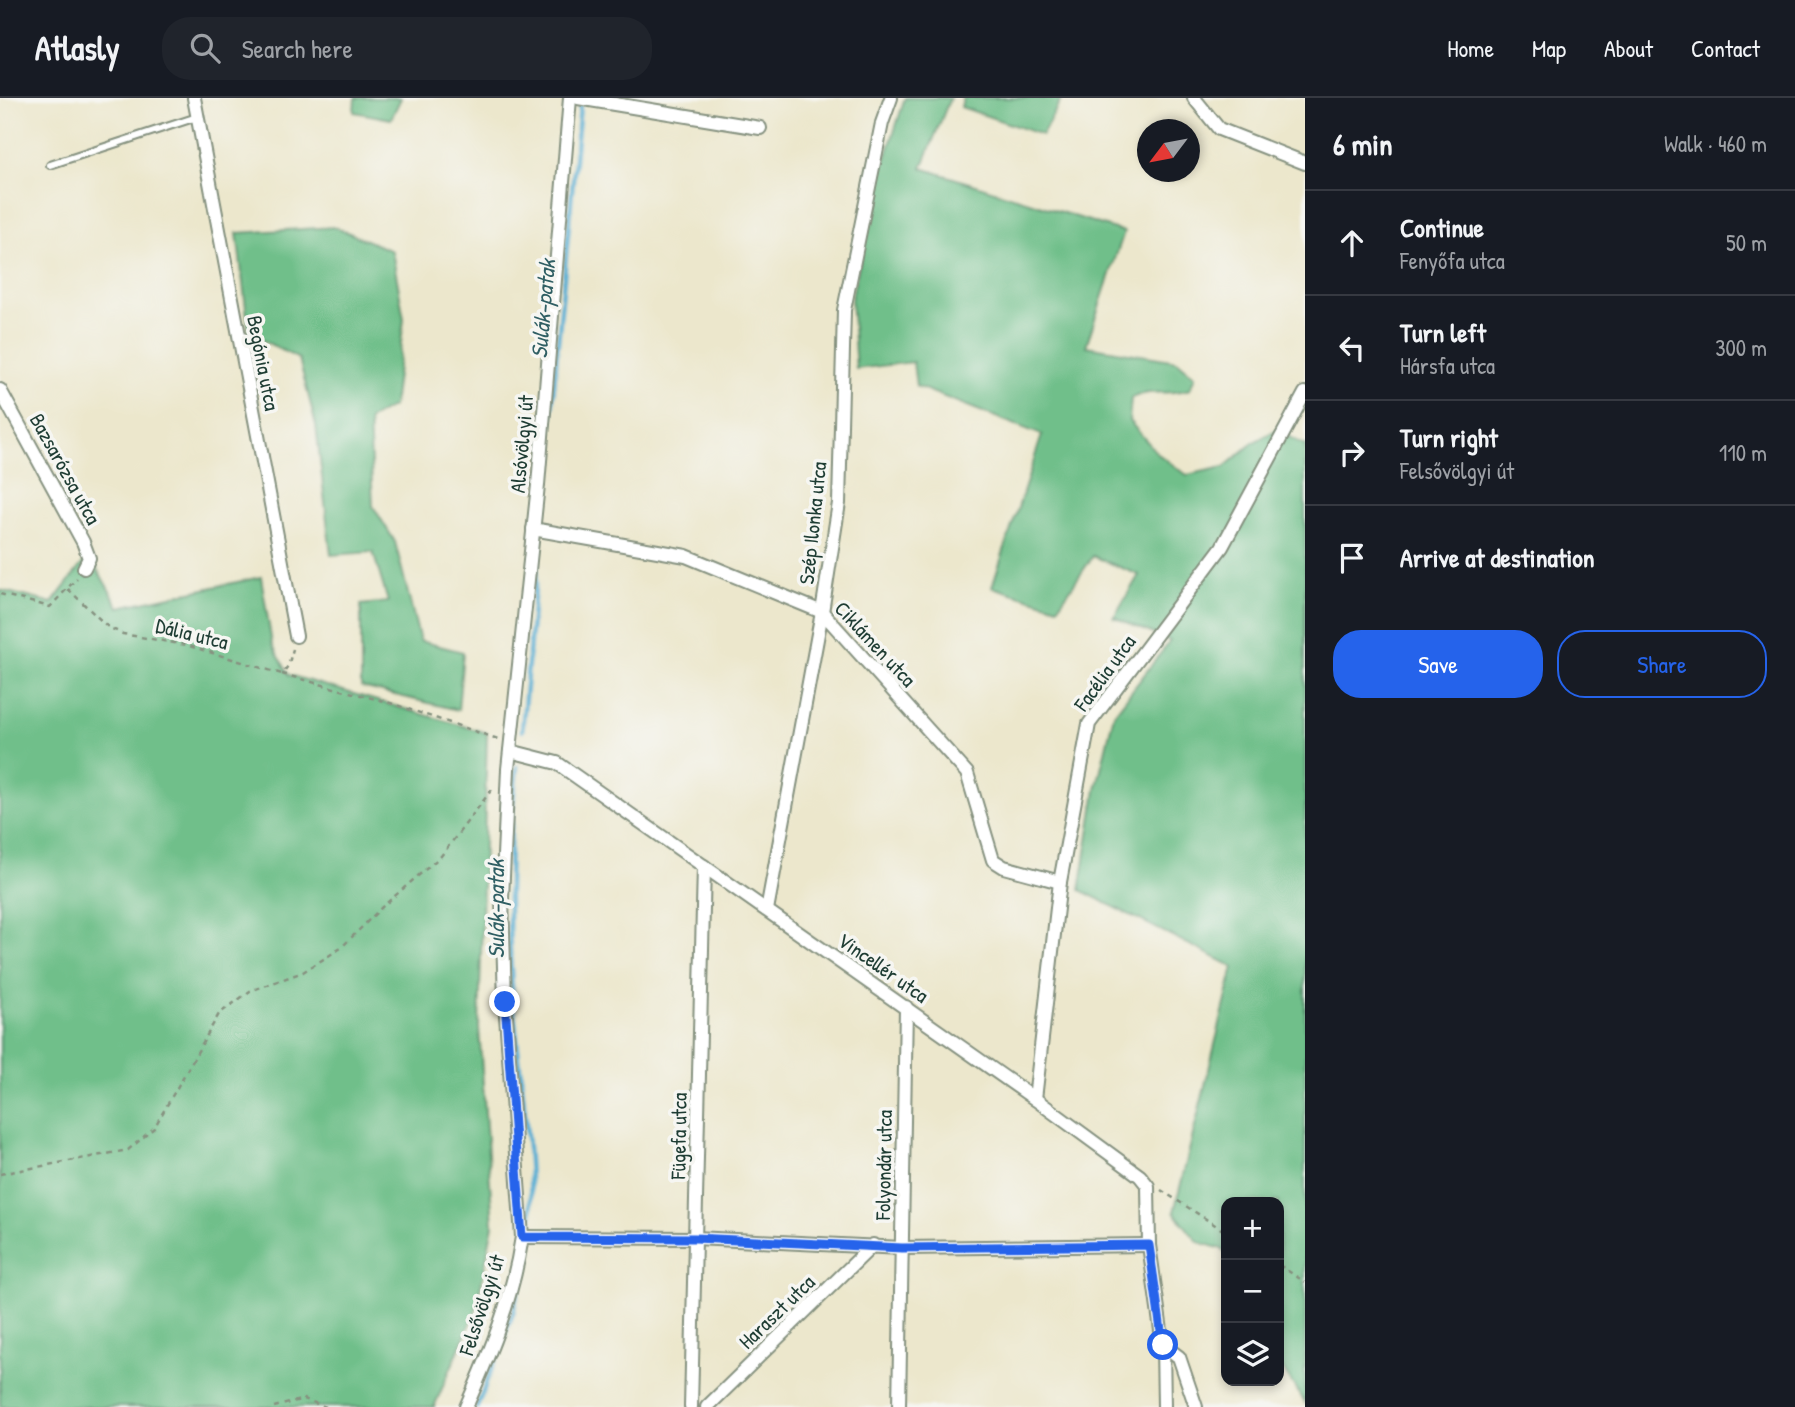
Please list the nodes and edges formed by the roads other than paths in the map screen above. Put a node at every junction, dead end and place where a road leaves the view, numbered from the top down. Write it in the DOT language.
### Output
graph roads {
  1 [pos="194,98"];
  2 [pos="570,98"];
  3 [pos="578,98"];
  4 [pos="891,98"];
  5 [pos="1194,98"];
  6 [pos="197,117"];
  7 [pos="760,128"];
  8 [pos="1305,163"];
  9 [pos="50,165"];
  10 [pos="0,390"];
  11 [pos="1305,393"];
  12 [pos="533,529"];
  13 [pos="83,568"];
  14 [pos="822,612"];
  15 [pos="296,636"];
  16 [pos="511,746"];
  17 [pos="704,866"];
  18 [pos="1060,882"];
  19 [pos="767,910"];
  20 [pos="905,1007"];
  21 [pos="1035,1099"];
  22 [pos="522,1237"];
  23 [pos="695,1238"];
  24 [pos="873,1245"];
  25 [pos="1149,1245"];
  26 [pos="902,1248"];
  27 [pos="1163,1345"];
  28 [pos="466,1407"];
  29 [pos="691,1407"];
  30 [pos="707,1407"];
  31 [pos="899,1407"];
  32 [pos="1164,1407"];
  33 [pos="1196,1407"];
  1 -- 6 [label="street, Begónia utca"];
  2 -- 12 [label="street, Alsóvölgyi út"];
  3 -- 7 [label="street"];
  4 -- 14 [label="street, Szép Ilonka utca"];
  5 -- 8 [label="street"];
  6 -- 9 [label="lane"];
  6 -- 15 [label="street, Begónia utca"];
  10 -- 13 [label="street, Bazsarózsa utca"];
  11 -- 18 [label="street, Facélia utca"];
  12 -- 14 [label="street, Ciklámen utca"];
  12 -- 16 [label="street, Alsóvölgyi út"];
  14 -- 18 [label="street, Ciklámen utca"];
  14 -- 19 [label="street, Szép Ilonka utca"];
  16 -- 17 [label="street, Vincellér utca"];
  16 -- 22 [label="street, Felsővölgyi út"];
  17 -- 19 [label="street, Vincellér utca"];
  17 -- 23 [label="street, Fügefa utca"];
  18 -- 21 [label="street, Facélia utca"];
  19 -- 20 [label="street, Vincellér utca"];
  20 -- 21 [label="street, Vincellér utca"];
  20 -- 26 [label="street, Folyondár utca"];
  21 -- 25 [label="street, Vincellér utca"];
  22 -- 23 [label="street"];
  22 -- 28 [label="street, Felsővölgyi út"];
  23 -- 24 [label="street"];
  23 -- 29 [label="street, Fügefa utca"];
  24 -- 26 [label="street"];
  24 -- 30 [label="street, Haraszt utca"];
  25 -- 26 [label="street"];
  25 -- 27 [label="street"];
  26 -- 31 [label="street, Folyondár utca"];
  27 -- 32 [label="street"];
  27 -- 33 [label="street"];
}
